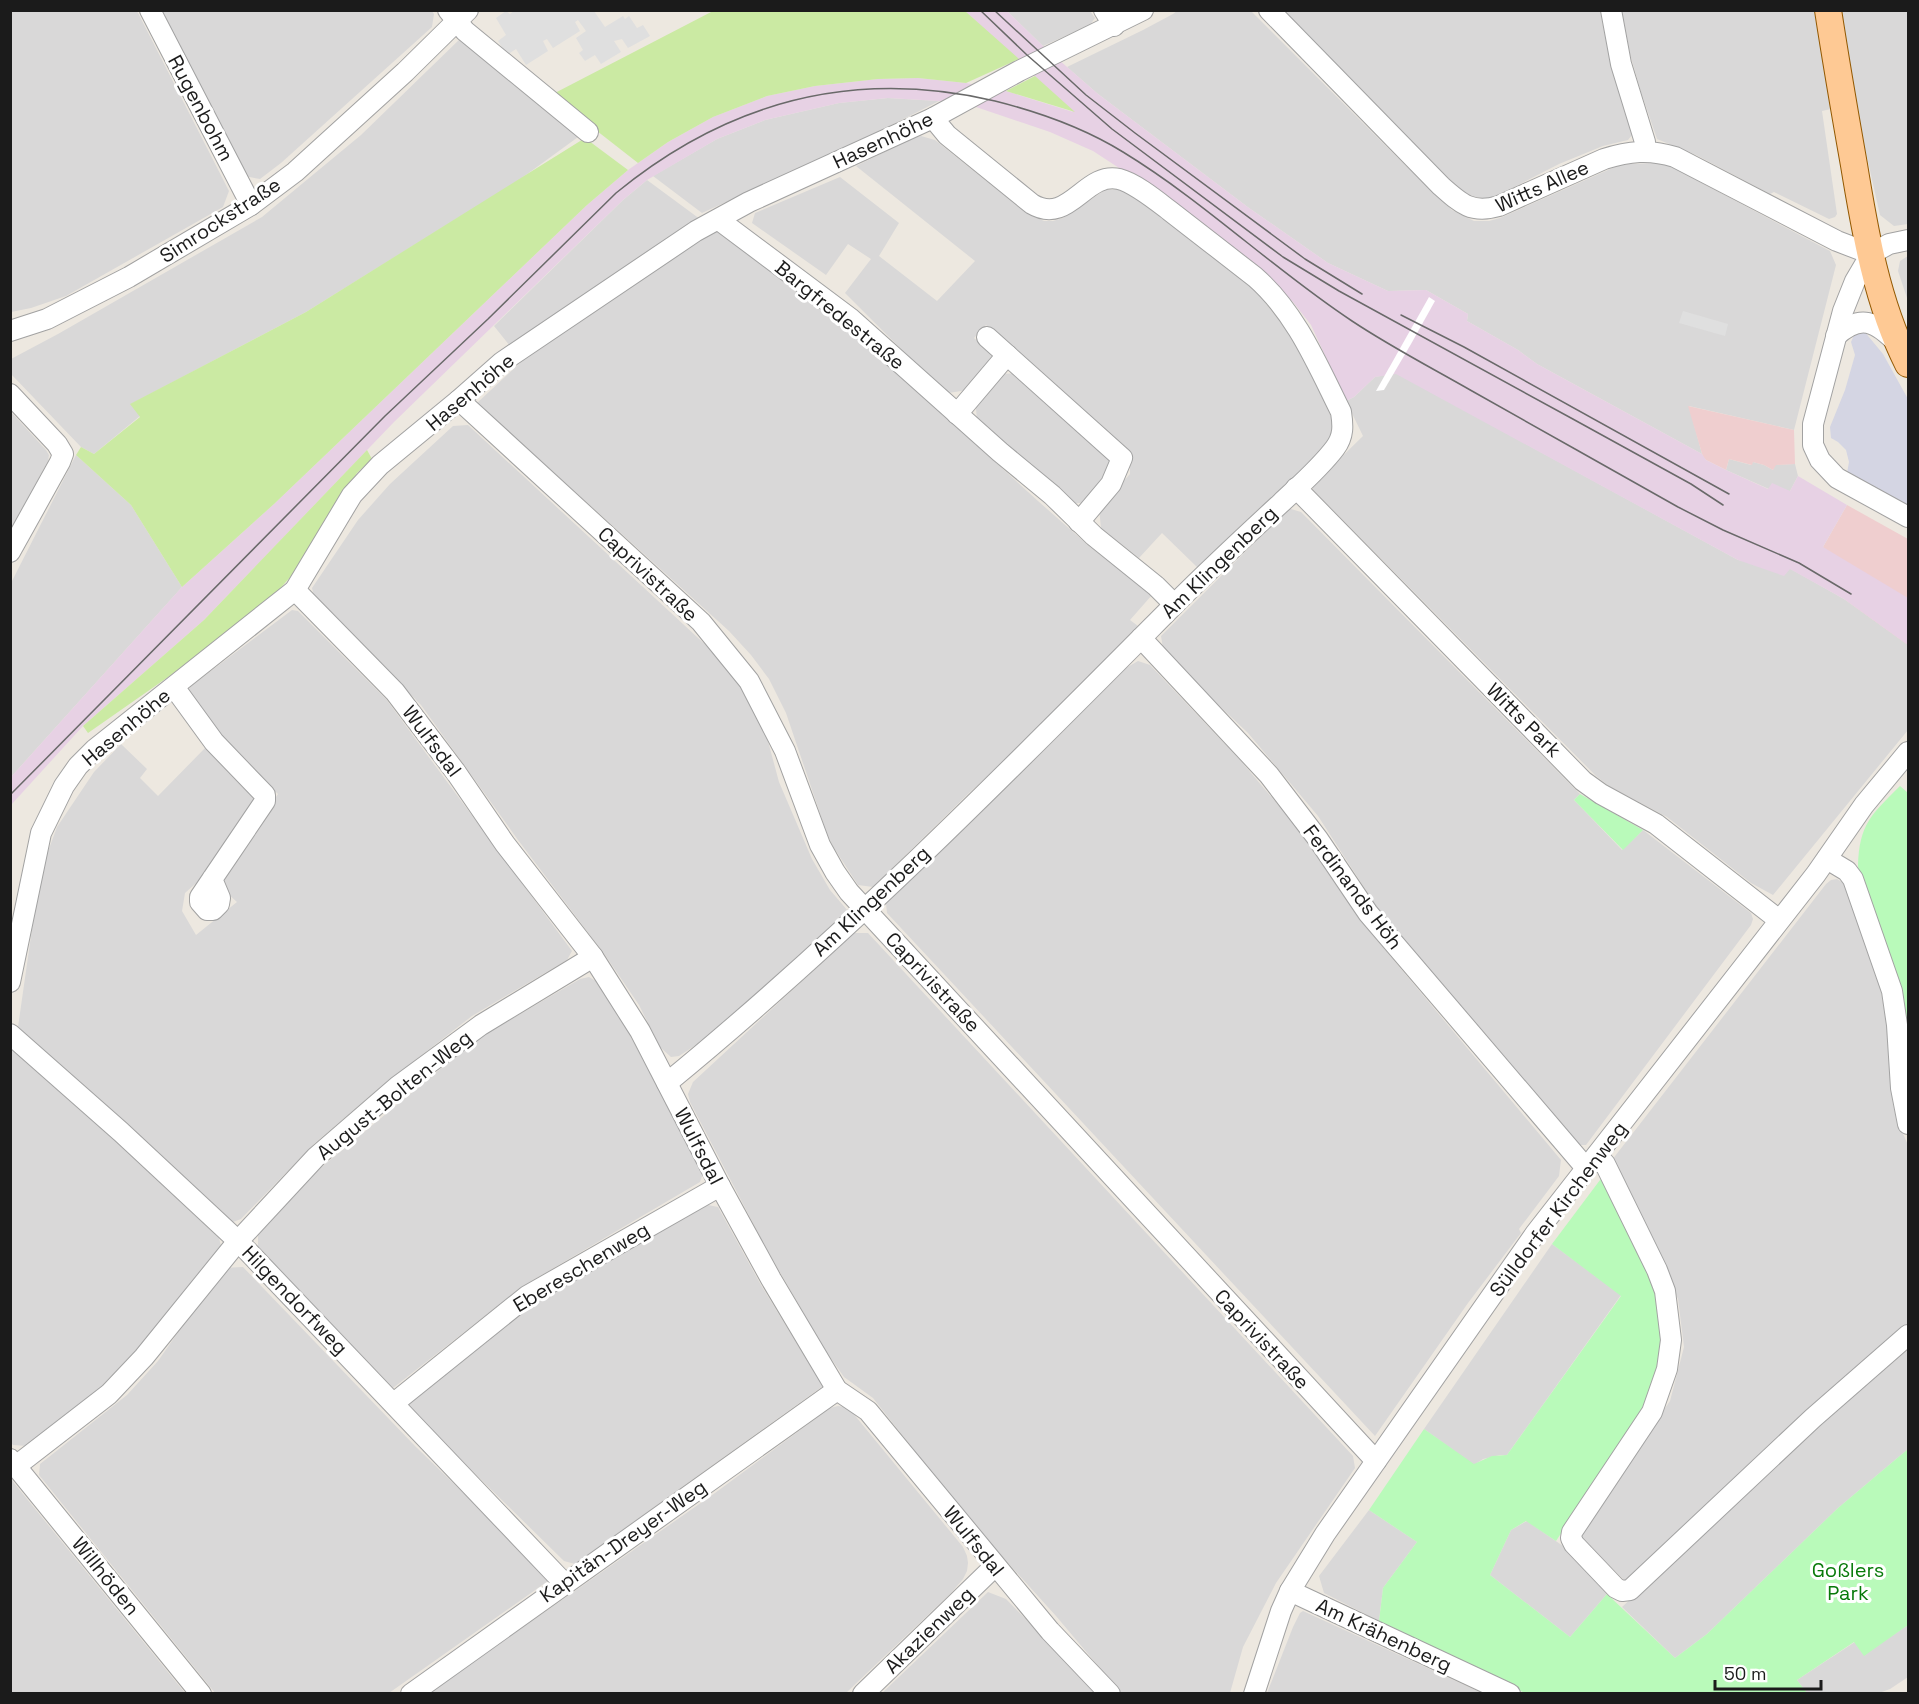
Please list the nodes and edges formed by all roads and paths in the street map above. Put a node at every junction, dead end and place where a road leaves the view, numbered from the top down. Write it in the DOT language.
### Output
graph roads {
  1 [pos="150,10"];
  2 [pos="1143,10"];
  3 [pos="1269,10"];
  4 [pos="1611,10"];
  5 [pos="1828,10"];
  6 [pos="458,14"];
  7 [pos="1109,18"];
  8 [pos="933,118"];
  9 [pos="588,132"];
  10 [pos="1645,151"];
  11 [pos="251,205"];
  12 [pos="719,220"];
  13 [pos="1908,240"];
  14 [pos="1871,254"];
  15 [pos="10,331"];
  16 [pos="987,336"];
  17 [pos="1836,336"];
  18 [pos="1903,354"];
  19 [pos="1007,355"];
  20 [pos="10,394"];
  21 [pos="459,400"];
  22 [pos="957,414"];
  23 [pos="1296,488"];
  24 [pos="1908,517"];
  25 [pos="1079,522"];
  26 [pos="10,552"];
  27 [pos="295,590"];
  28 [pos="1174,604"];
  29 [pos="1141,638"];
  30 [pos="174,687"];
  31 [pos="1908,752"];
  32 [pos="1827,859"];
  33 [pos="212,879"];
  34 [pos="866,909"];
  35 [pos="1779,920"];
  36 [pos="593,957"];
  37 [pos="10,982"];
  38 [pos="10,1034"];
  39 [pos="667,1083"];
  40 [pos="1908,1124"];
  41 [pos="1592,1161"];
  42 [pos="720,1186"];
  43 [pos="238,1241"];
  44 [pos="1908,1335"];
  45 [pos="837,1390"];
  46 [pos="394,1403"];
  47 [pos="1376,1461"];
  48 [pos="13,1462"];
  49 [pos="995,1566"];
  50 [pos="564,1583"];
  51 [pos="1290,1591"];
  52 [pos="201,1694"];
  53 [pos="411,1694"];
  54 [pos="863,1694"];
  55 [pos="1110,1694"];
  56 [pos="1254,1694"];
  57 [pos="1510,1694"];
  1 -- 11 [label="street, Rugenbohm"];
  2 -- 7 [label="street, Hasenhöhe"];
  3 -- 10 [label="street, Witts Allee"];
  4 -- 10 [label="street"];
  5 -- 14 [label="main road"];
  6 -- 9 [label="street, Simrockstraße"];
  6 -- 11 [label="street, Simrockstraße"];
  7 -- 8 [label="street, Hasenhöhe"];
  8 -- 12 [label="street, Hasenhöhe"];
  8 -- 23 [label="street, Am Klingenberg"];
  10 -- 14 [label="street, Witts Allee"];
  11 -- 15 [label="street, Simrockstraße"];
  12 -- 21 [label="street, Hasenhöhe"];
  12 -- 22 [label="street, Bargfredestraße"];
  13 -- 14 [label="street"];
  14 -- 17 [label="street"];
  14 -- 18 [label="main road"];
  16 -- 19 [label="street"];
  17 -- 18 [label="street"];
  17 -- 24 [label="street"];
  19 -- 22 [label="street"];
  19 -- 25 [label="street"];
  20 -- 26 [label="street"];
  21 -- 27 [label="street, Hasenhöhe"];
  21 -- 34 [label="street, Caprivistraße"];
  22 -- 25 [label="street, Bargfredestraße"];
  23 -- 28 [label="street, Am Klingenberg"];
  23 -- 35 [label="street, Witts Park"];
  25 -- 28 [label="street, Bargfredestraße"];
  27 -- 30 [label="street, Hasenhöhe"];
  27 -- 36 [label="street, Wulfsdal"];
  28 -- 29 [label="street, Am Klingenberg"];
  29 -- 34 [label="street, Am Klingenberg"];
  29 -- 41 [label="street, Ferdinands Höh"];
  30 -- 33 [label="street"];
  30 -- 37 [label="street, Hasenhöhe"];
  31 -- 32 [label="street, Sülldorfer Kirchenweg"];
  32 -- 35 [label="street, Sülldorfer Kirchenweg"];
  32 -- 40 [label="street"];
  34 -- 39 [label="street, Am Klingenberg"];
  34 -- 47 [label="street, Caprivistraße"];
  35 -- 41 [label="street, Sülldorfer Kirchenweg"];
  36 -- 39 [label="street, Wulfsdal"];
  36 -- 43 [label="street, August-Bolten-Weg"];
  38 -- 43 [label="street, Hilgendorfweg"];
  39 -- 42 [label="street, Wulfsdal"];
  41 -- 44 [label="street"];
  41 -- 47 [label="street, Sülldorfer Kirchenweg"];
  42 -- 45 [label="street, Wulfsdal"];
  42 -- 46 [label="street, Ebereschenweg"];
  43 -- 46 [label="street, Hilgendorfweg"];
  43 -- 48 [label="street, August-Bolten-Weg"];
  45 -- 49 [label="street, Wulfsdal"];
  45 -- 50 [label="street, Kapitän-Dreyer-Weg"];
  46 -- 50 [label="street, Hilgendorfweg"];
  47 -- 51 [label="street, Sülldorfer Kirchenweg"];
  48 -- 52 [label="street, Willhöden"];
  49 -- 54 [label="street, Akazienweg"];
  49 -- 55 [label="street, Wulfsdal"];
  50 -- 53 [label="street, Kapitän-Dreyer-Weg"];
  51 -- 56 [label="street, Sülldorfer Kirchenweg"];
  51 -- 57 [label="street, Am Krähenberg"];
}
